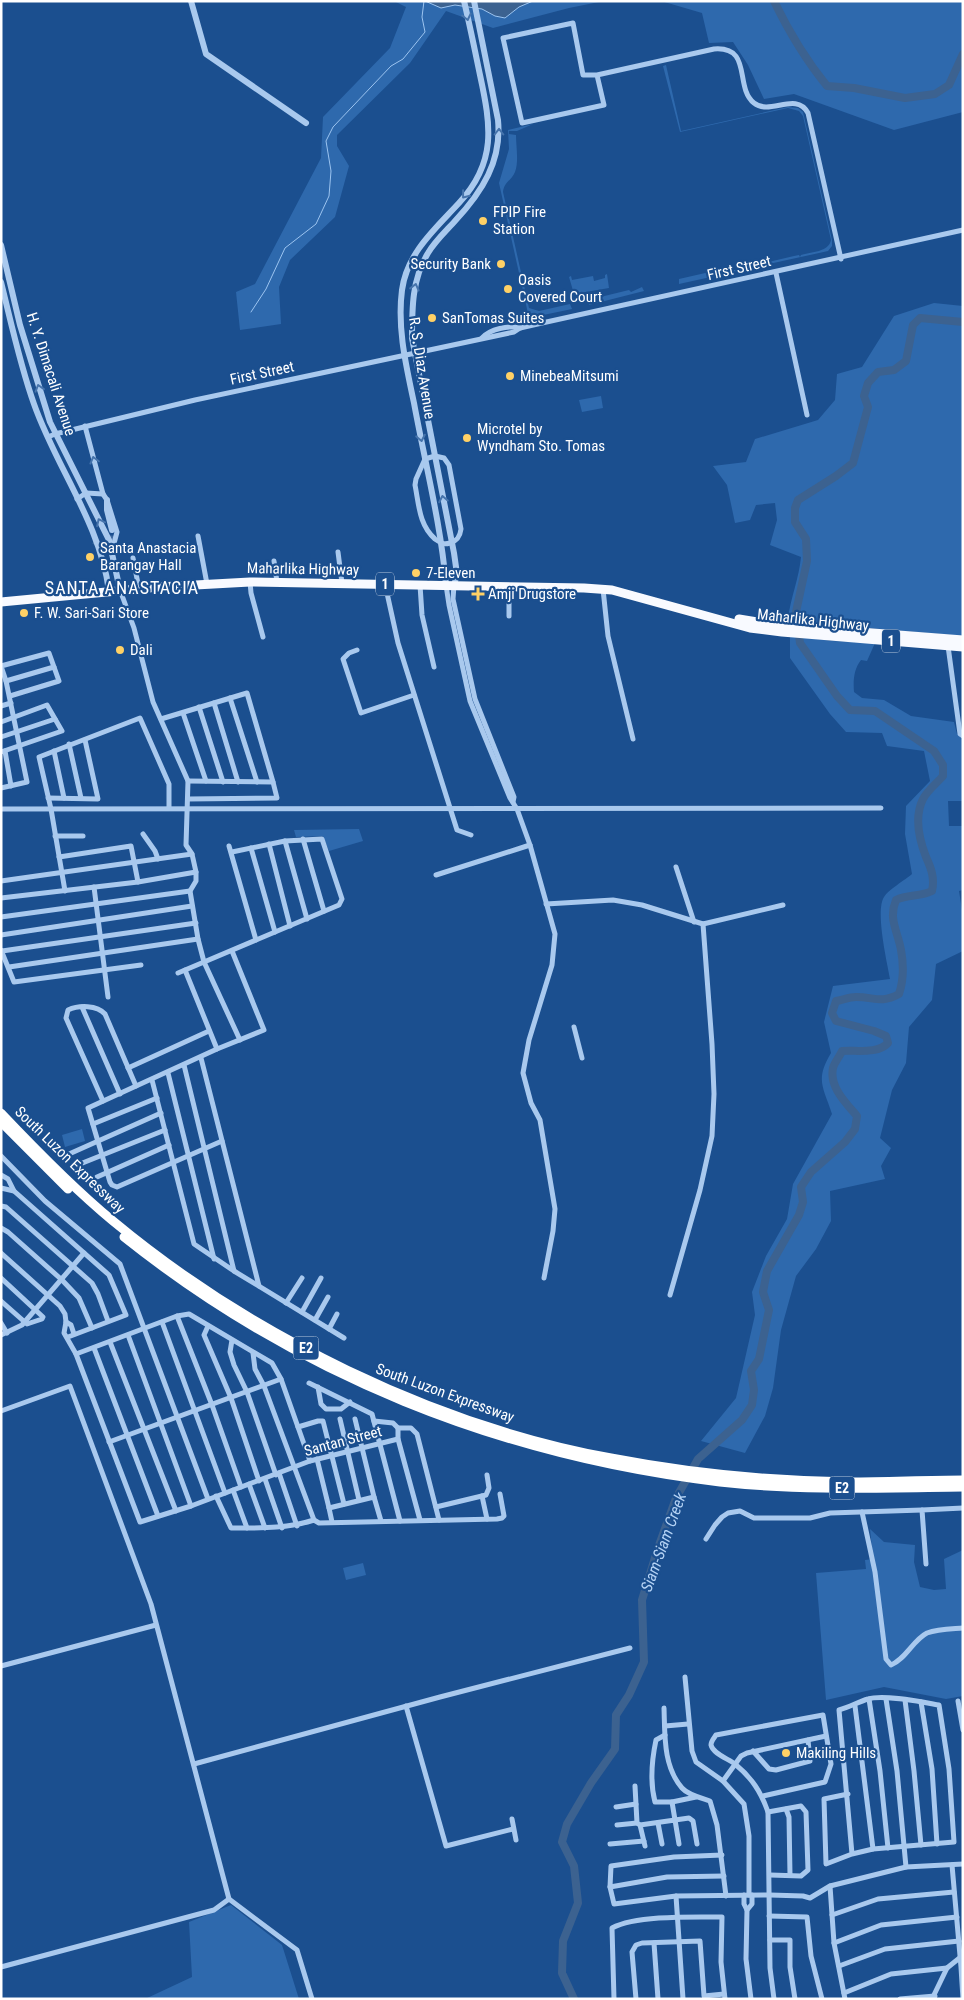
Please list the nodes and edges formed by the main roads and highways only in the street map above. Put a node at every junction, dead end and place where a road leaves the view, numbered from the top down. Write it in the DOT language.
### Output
graph roads {
  1 [pos="1,602"];
  2 [pos="819,632"];
  3 [pos="963,640"];
  4 [pos="963,647"];
  5 [pos="1,1114"];
  6 [pos="1,1122"];
  7 [pos="670,1471"];
  8 [pos="723,1478"];
  9 [pos="963,1480"];
  10 [pos="963,1487"];
  1 -- 2 [label="highway, Maharlika Highway / 1"];
  2 -- 3 [label="highway, Maharlika Highway / 1"];
  2 -- 4 [label="highway, Maharlika Highway / 1"];
  5 -- 7 [label="highway, South Luzon Expressway / E2"];
  6 -- 7 [label="highway, South Luzon Expressway / E2"];
  7 -- 8 [label="highway, South Luzon Expressway / E2"];
  8 -- 9 [label="highway, South Luzon Expressway / E2"];
  8 -- 10 [label="highway, South Luzon Expressway / E2"];
}
